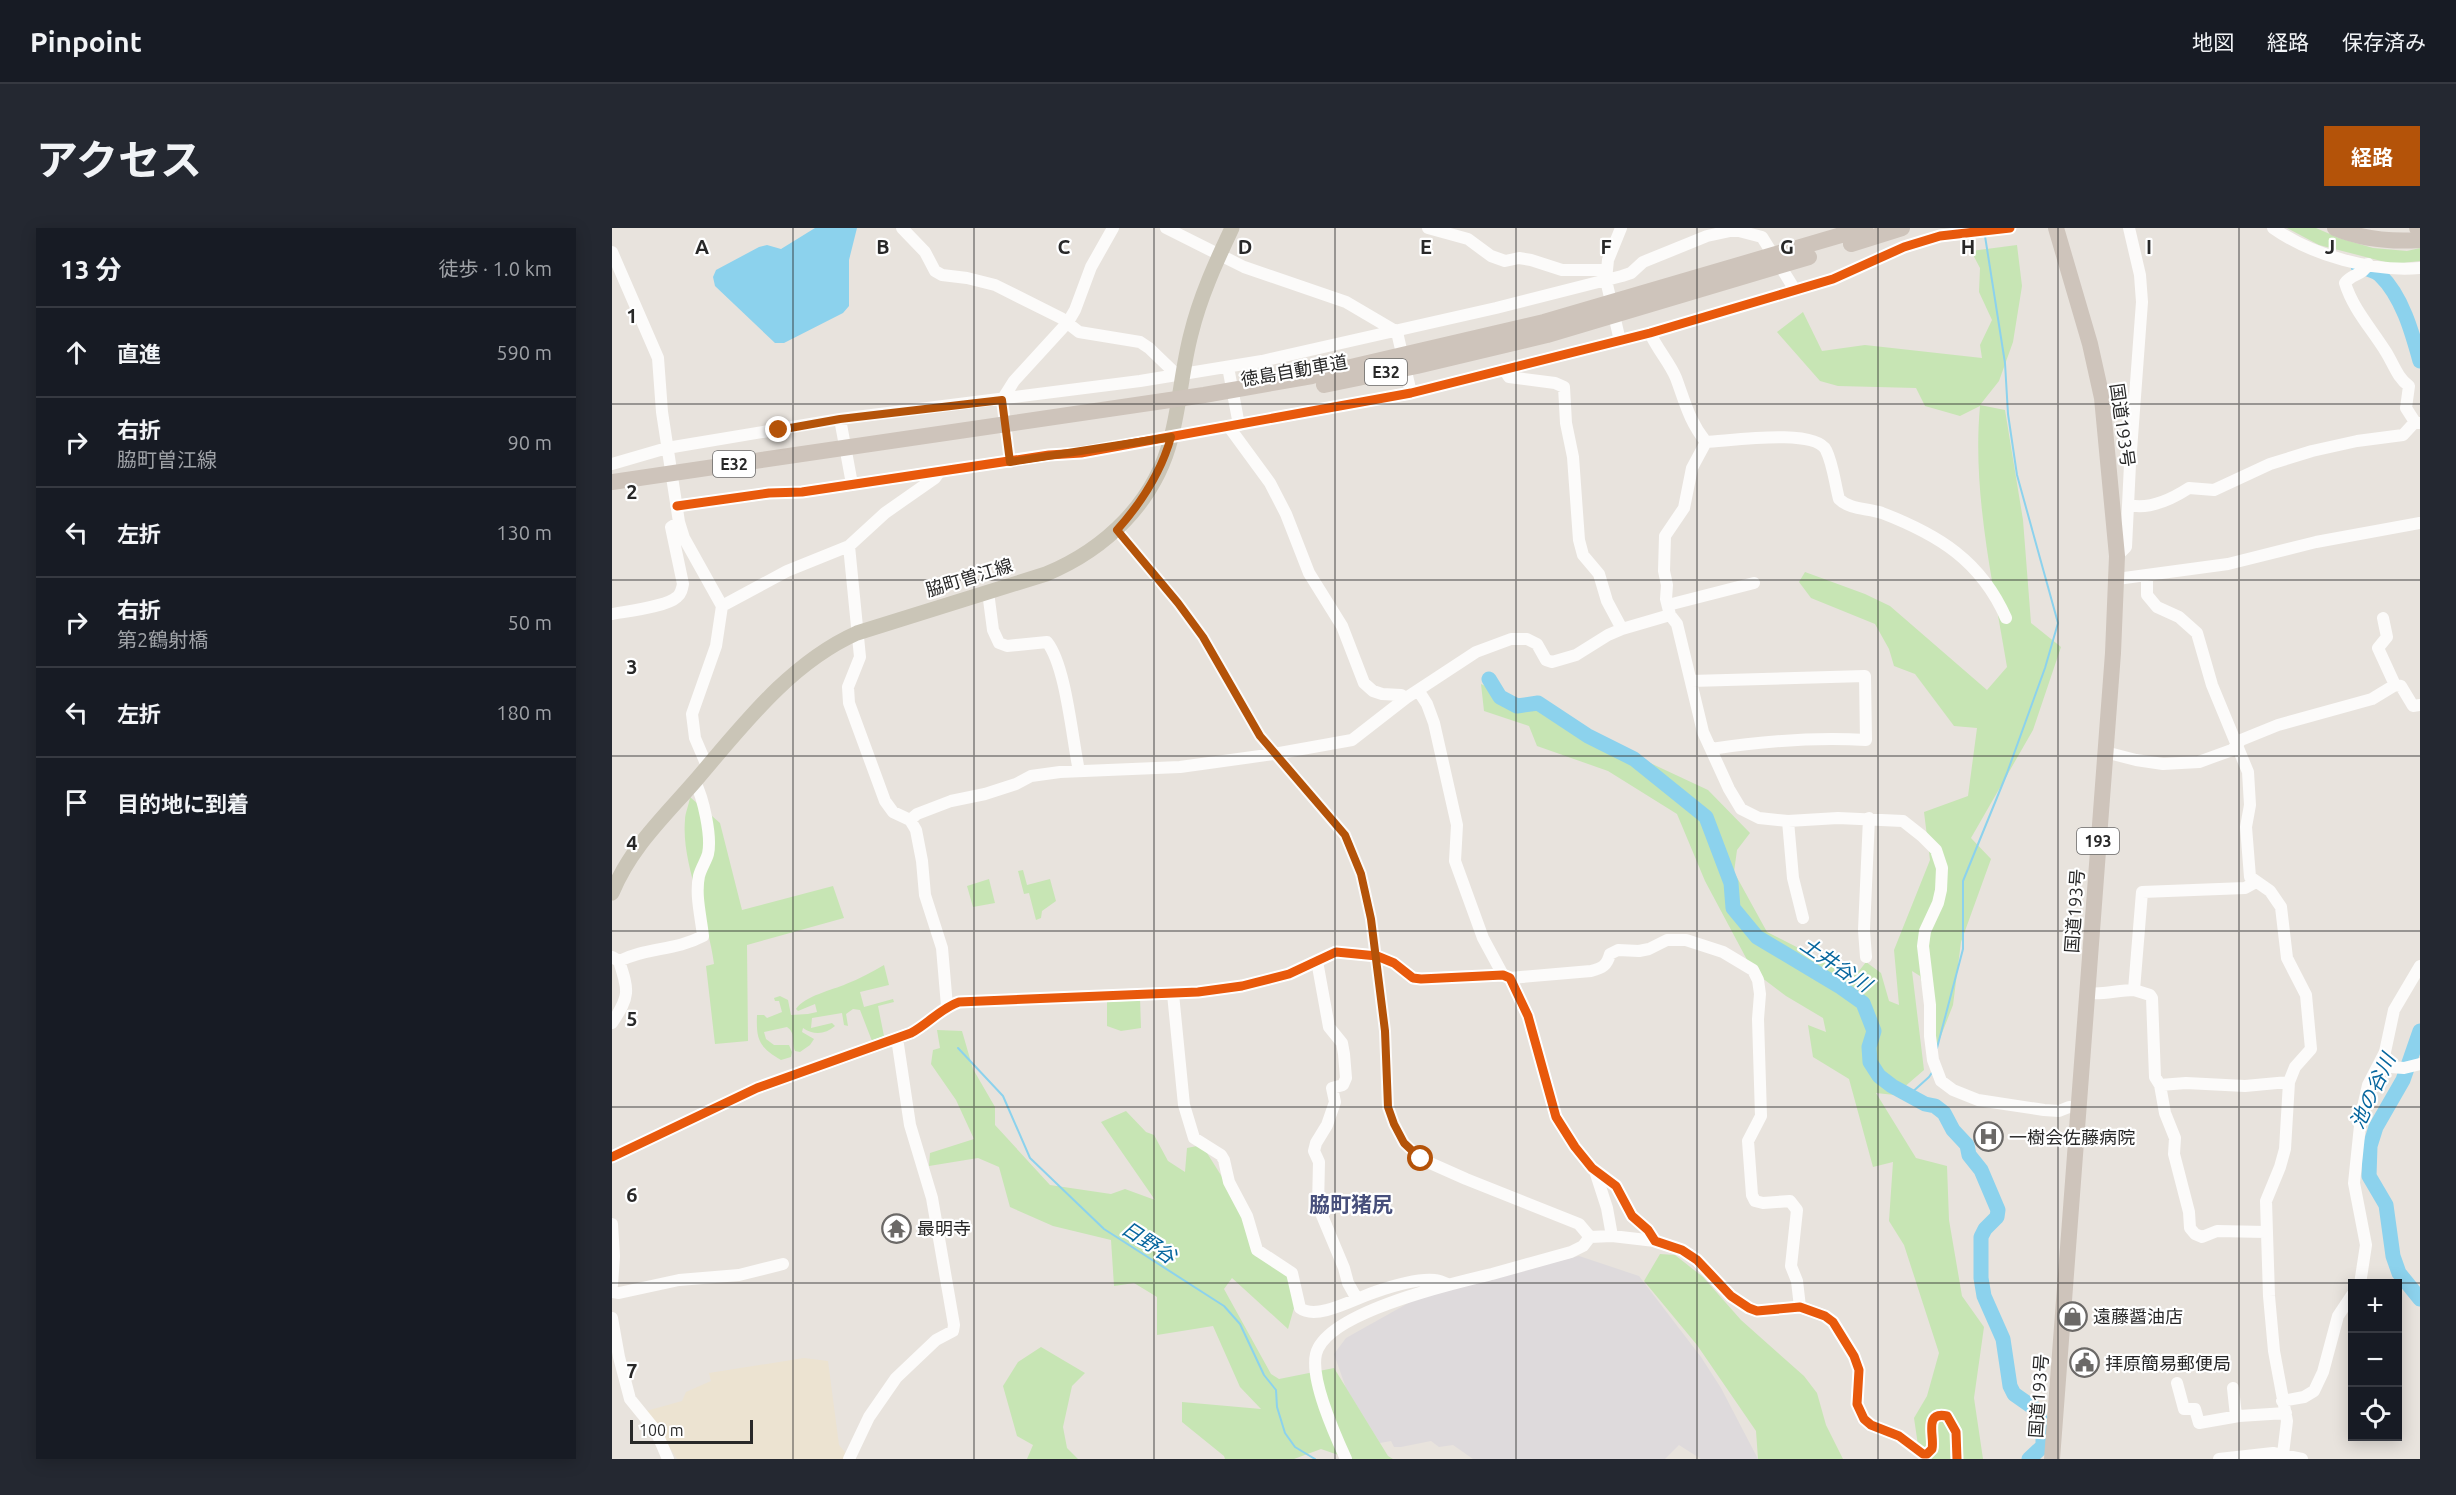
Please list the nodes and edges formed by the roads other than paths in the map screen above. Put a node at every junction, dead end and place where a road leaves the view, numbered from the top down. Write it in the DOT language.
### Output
graph roads {
  1 [pos="902,228"];
  2 [pos="1113,228"];
  3 [pos="1166,228"];
  4 [pos="1232,228"];
  5 [pos="1428,228"];
  6 [pos="1621,228"];
  7 [pos="1865,228"];
  8 [pos="1902,228"];
  9 [pos="2010,228"];
  10 [pos="2056,228"];
  11 [pos="2129,228"];
  12 [pos="2273,228"];
  13 [pos="2335,228"];
  14 [pos="2420,240"];
  15 [pos="612,252"];
  16 [pos="1219,256"];
  17 [pos="2367,268"];
  18 [pos="2420,268"];
  19 [pos="1606,280"];
  20 [pos="1793,285"];
  21 [pos="1068,322"];
  22 [pos="1650,333"];
  23 [pos="1619,335"];
  24 [pos="1398,337"];
  25 [pos="1504,369"];
  26 [pos="1229,371"];
  27 [pos="1180,375"];
  28 [pos="1410,388"];
  29 [pos="1003,405"];
  30 [pos="2417,423"];
  31 [pos="1235,424"];
  32 [pos="842,425"];
  33 [pos="1172,434"];
  34 [pos="1706,442"];
  35 [pos="856,447"];
  36 [pos="668,452"];
  37 [pos="1009,457"];
  38 [pos="612,464"];
  39 [pos="940,471"];
  40 [pos="851,481"];
  41 [pos="612,482"];
  42 [pos="676,502"];
  43 [pos="2129,505"];
  44 [pos="679,522"];
  45 [pos="2420,523"];
  46 [pos="1117,530"];
  47 [pos="849,546"];
  48 [pos="2117,556"];
  49 [pos="2146,577"];
  50 [pos="2117,579"];
  51 [pos="1754,583"];
  52 [pos="988,592"];
  53 [pos="722,606"];
  54 [pos="1669,610"];
  55 [pos="612,614"];
  56 [pos="2006,618"];
  57 [pos="2383,618"];
  58 [pos="1622,630"];
  59 [pos="857,633"];
  60 [pos="1691,681"];
  61 [pos="2395,685"];
  62 [pos="1418,690"];
  63 [pos="1406,698"];
  64 [pos="2420,705"];
  65 [pos="2236,746"];
  66 [pos="1711,749"];
  67 [pos="2105,752"];
  68 [pos="1274,754"];
  69 [pos="707,766"];
  70 [pos="1079,771"];
  71 [pos="694,782"];
  72 [pos="1869,818"];
  73 [pos="910,820"];
  74 [pos="1788,820"];
  75 [pos="2256,882"];
  76 [pos="612,893"];
  77 [pos="1803,918"];
  78 [pos="1377,957"];
  79 [pos="1866,957"];
  80 [pos="616,959"];
  81 [pos="1317,961"];
  82 [pos="2420,966"];
  83 [pos="1506,976"];
  84 [pos="2134,990"];
  85 [pos="2088,993"];
  86 [pos="1173,994"];
  87 [pos="947,1006"];
  88 [pos="612,1023"];
  89 [pos="897,1038"];
  90 [pos="2378,1066"];
  91 [pos="2411,1066"];
  92 [pos="2289,1082"];
  93 [pos="2160,1085"];
  94 [pos="2078,1108"];
  95 [pos="612,1157"];
  96 [pos="1595,1171"];
  97 [pos="612,1224"];
  98 [pos="2266,1232"];
  99 [pos="1590,1236"];
  100 [pos="1612,1236"];
  101 [pos="1655,1241"];
  102 [pos="783,1264"];
  103 [pos="2361,1279"];
  104 [pos="1448,1284"];
  105 [pos="612,1286"];
  106 [pos="612,1292"];
  107 [pos="1357,1299"];
  108 [pos="2348,1301"];
  109 [pos="1800,1307"];
  110 [pos="612,1318"];
  111 [pos="2177,1383"];
  112 [pos="2233,1388"];
  113 [pos="2284,1407"];
  114 [pos="2236,1416"];
  115 [pos="2283,1454"];
  116 [pos="669,1459"];
  117 [pos="849,1459"];
  118 [pos="1346,1459"];
  119 [pos="1957,1459"];
  120 [pos="2052,1459"];
  121 [pos="2219,1459"];
  122 [pos="2302,1459"];
  1 -- 21 [label="street"];
  2 -- 21 [label="street"];
  3 -- 16 [label="street"];
  4 -- 16 [label="main road, 脇町曽江線"];
  5 -- 19 [label="street"];
  6 -- 19 [label="street"];
  7 -- 35 [label="highway, 徳島自動車道 / E32"];
  8 -- 35 [label="highway, 徳島自動車道 / E32"];
  9 -- 20 [label="street"];
  10 -- 48 [label="highway, 国道193号 / 193"];
  11 -- 43 [label="street"];
  12 -- 17 [label="street"];
  13 -- 14 [label="highway"];
  15 -- 36 [label="street"];
  16 -- 24 [label="street"];
  16 -- 27 [label="main road, 脇町曽江線"];
  17 -- 18 [label="street"];
  17 -- 30 [label="street"];
  19 -- 20 [label="street"];
  19 -- 23 [label="street"];
  19 -- 24 [label="street"];
  20 -- 22 [label="street"];
  21 -- 27 [label="street"];
  21 -- 29 [label="street"];
  22 -- 23 [label="street"];
  22 -- 34 [label="street"];
  23 -- 25 [label="street"];
  24 -- 26 [label="street"];
  24 -- 28 [label="street"];
  25 -- 28 [label="street"];
  25 -- 58 [label="street"];
  26 -- 27 [label="street"];
  26 -- 31 [label="street"];
  27 -- 29 [label="street"];
  27 -- 33 [label="main road, 脇町曽江線"];
  28 -- 31 [label="street"];
  29 -- 32 [label="street"];
  29 -- 37 [label="street"];
  30 -- 43 [label="street"];
  31 -- 33 [label="street"];
  31 -- 63 [label="street"];
  32 -- 36 [label="street"];
  32 -- 40 [label="street"];
  33 -- 37 [label="street"];
  33 -- 46 [label="main road, 脇町曽江線"];
  34 -- 54 [label="street"];
  34 -- 56 [label="street"];
  35 -- 41 [label="highway, 徳島自動車道 / E32"];
  36 -- 38 [label="street"];
  36 -- 42 [label="street"];
  37 -- 39 [label="street"];
  39 -- 40 [label="street"];
  39 -- 47 [label="street"];
  40 -- 42 [label="street"];
  42 -- 44 [label="street"];
  43 -- 48 [label="street"];
  44 -- 53 [label="street"];
  44 -- 55 [label="street"];
  45 -- 49 [label="street"];
  46 -- 52 [label="main road, 脇町曽江線"];
  46 -- 68 [label="street"];
  47 -- 53 [label="street"];
  47 -- 59 [label="street"];
  48 -- 50 [label="highway, 国道193号 / 193"];
  49 -- 50 [label="street"];
  49 -- 65 [label="street"];
  50 -- 67 [label="highway, 国道193号 / 193"];
  51 -- 54 [label="street"];
  52 -- 59 [label="main road, 脇町曽江線"];
  52 -- 70 [label="street"];
  53 -- 69 [label="street"];
  54 -- 58 [label="street"];
  54 -- 60 [label="street"];
  57 -- 61 [label="street"];
  58 -- 62 [label="street"];
  59 -- 69 [label="main road, 脇町曽江線"];
  59 -- 73 [label="street"];
  60 -- 66 [label="street"];
  60 -- 66 [label="street"];
  61 -- 64 [label="street"];
  61 -- 65 [label="street"];
  62 -- 63 [label="street"];
  62 -- 83 [label="street"];
  63 -- 68 [label="street"];
  65 -- 67 [label="street"];
  65 -- 75 [label="street"];
  66 -- 74 [label="street"];
  67 -- 85 [label="highway, 国道193号 / 193"];
  68 -- 70 [label="street"];
  68 -- 78 [label="street"];
  69 -- 71 [label="main road, 脇町曽江線"];
  70 -- 73 [label="street"];
  71 -- 76 [label="main road, 脇町曽江線"];
  71 -- 80 [label="street"];
  72 -- 74 [label="street"];
  72 -- 79 [label="street"];
  72 -- 94 [label="street"];
  73 -- 87 [label="street"];
  74 -- 77 [label="street"];
  75 -- 84 [label="street"];
  75 -- 92 [label="street"];
  78 -- 81 [label="street"];
  78 -- 83 [label="street"];
  78 -- 99 [label="street"];
  80 -- 88 [label="street"];
  81 -- 86 [label="street"];
  81 -- 107 [label="street"];
  82 -- 90 [label="street"];
  83 -- 96 [label="street"];
  83 -- 109 [label="street"];
  84 -- 85 [label="street"];
  84 -- 93 [label="street"];
  85 -- 94 [label="highway, 国道193号 / 193"];
  86 -- 87 [label="street"];
  86 -- 107 [label="street"];
  87 -- 89 [label="street"];
  89 -- 95 [label="street"];
  89 -- 117 [label="street"];
  90 -- 91 [label="street"];
  90 -- 103 [label="street"];
  92 -- 93 [label="street"];
  92 -- 98 [label="street"];
  93 -- 98 [label="street"];
  94 -- 120 [label="highway, 国道193号 / 193"];
  96 -- 100 [label="street"];
  96 -- 101 [label="street"];
  97 -- 105 [label="street"];
  98 -- 113 [label="street"];
  99 -- 100 [label="street"];
  99 -- 104 [label="street"];
  100 -- 101 [label="street"];
  101 -- 109 [label="street"];
  102 -- 106 [label="street"];
  104 -- 107 [label="street"];
  104 -- 118 [label="street"];
  108 -- 113 [label="street"];
  109 -- 119 [label="street"];
  110 -- 116 [label="street"];
  111 -- 114 [label="street"];
  112 -- 114 [label="street"];
  113 -- 114 [label="street"];
  113 -- 115 [label="street"];
  115 -- 121 [label="street"];
  115 -- 122 [label="street"];
}
